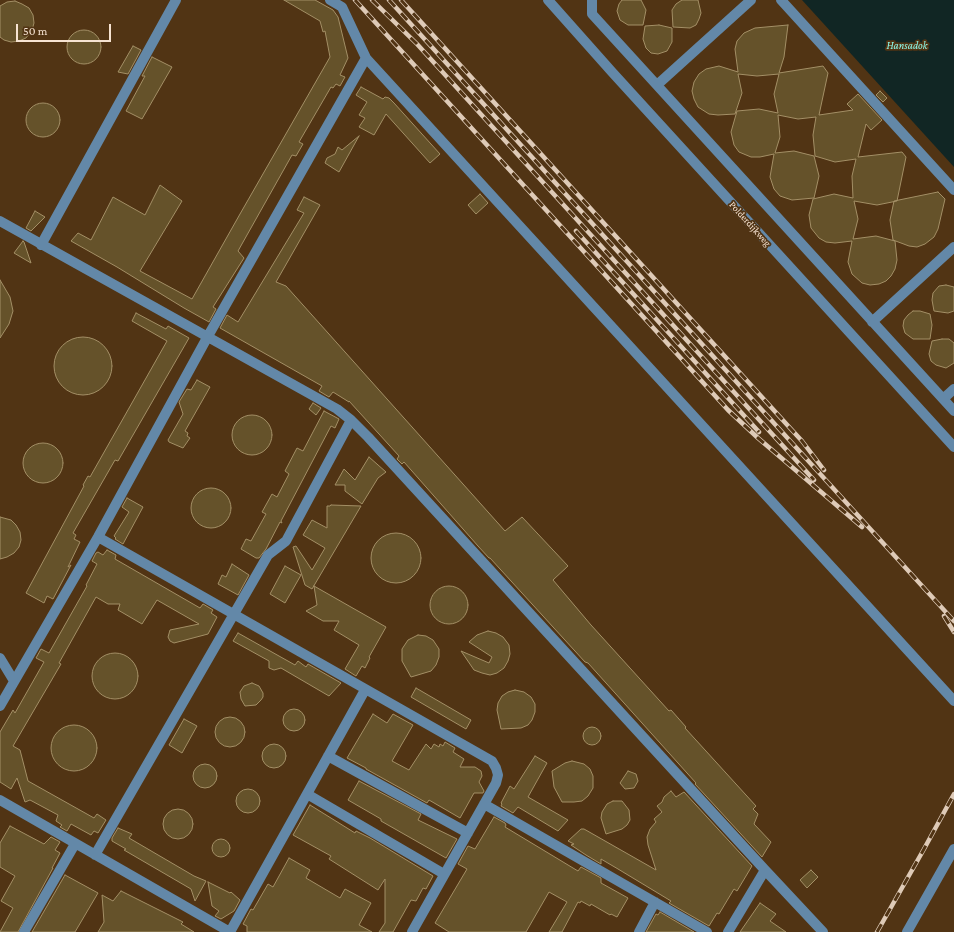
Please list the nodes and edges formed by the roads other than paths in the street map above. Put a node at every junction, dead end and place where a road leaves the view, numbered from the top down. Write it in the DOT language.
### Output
graph roads {
  1 [pos="176,0"];
  2 [pos="330,0"];
  3 [pos="548,0"];
  4 [pos="592,0"];
  5 [pos="751,0"];
  6 [pos="781,0"];
  7 [pos="366,58"];
  8 [pos="657,85"];
  9 [pos="954,190"];
  10 [pos="0,221"];
  11 [pos="41,245"];
  12 [pos="954,248"];
  13 [pos="872,322"];
  14 [pos="208,336"];
  15 [pos="954,389"];
  16 [pos="943,399"];
  17 [pos="954,411"];
  18 [pos="351,420"];
  19 [pos="954,447"];
  20 [pos="98,537"];
  21 [pos="233,614"];
  22 [pos="0,658"];
  23 [pos="14,680"];
  24 [pos="365,690"];
  25 [pos="954,701"];
  26 [pos="0,706"];
  27 [pos="328,756"];
  28 [pos="307,794"];
  29 [pos="0,800"];
  30 [pos="484,804"];
  31 [pos="468,834"];
  32 [pos="75,844"];
  33 [pos="954,849"];
  34 [pos="95,855"];
  35 [pos="765,870"];
  36 [pos="444,874"];
  37 [pos="655,902"];
  38 [pos="24,932"];
  39 [pos="230,932"];
  40 [pos="412,932"];
  41 [pos="638,932"];
  42 [pos="707,932"];
  43 [pos="728,932"];
  44 [pos="823,932"];
  45 [pos="907,932"];
  1 -- 11 [label="street"];
  2 -- 7 [label="street"];
  3 -- 19 [label="street, Polderdijkweg"];
  4 -- 8 [label="street"];
  5 -- 8 [label="street"];
  6 -- 9 [label="street"];
  7 -- 14 [label="street"];
  7 -- 25 [label="street"];
  8 -- 13 [label="street"];
  10 -- 11 [label="street"];
  11 -- 14 [label="street"];
  12 -- 13 [label="street"];
  13 -- 16 [label="street"];
  14 -- 18 [label="street"];
  14 -- 20 [label="street"];
  15 -- 16 [label="street"];
  16 -- 17 [label="street"];
  18 -- 21 [label="street"];
  18 -- 35 [label="street"];
  20 -- 21 [label="street"];
  20 -- 23 [label="street"];
  21 -- 24 [label="street"];
  21 -- 34 [label="street"];
  22 -- 23 [label="street"];
  23 -- 26 [label="street"];
  24 -- 27 [label="street"];
  24 -- 30 [label="street"];
  27 -- 28 [label="street"];
  27 -- 31 [label="street"];
  28 -- 36 [label="street"];
  28 -- 39 [label="street"];
  29 -- 32 [label="street"];
  30 -- 31 [label="street"];
  30 -- 37 [label="street"];
  31 -- 36 [label="street"];
  32 -- 34 [label="street"];
  32 -- 38 [label="street"];
  33 -- 45 [label="street"];
  34 -- 39 [label="street"];
  35 -- 43 [label="street"];
  35 -- 44 [label="street"];
  36 -- 40 [label="street"];
  37 -- 41 [label="street"];
  37 -- 42 [label="street"];
}
